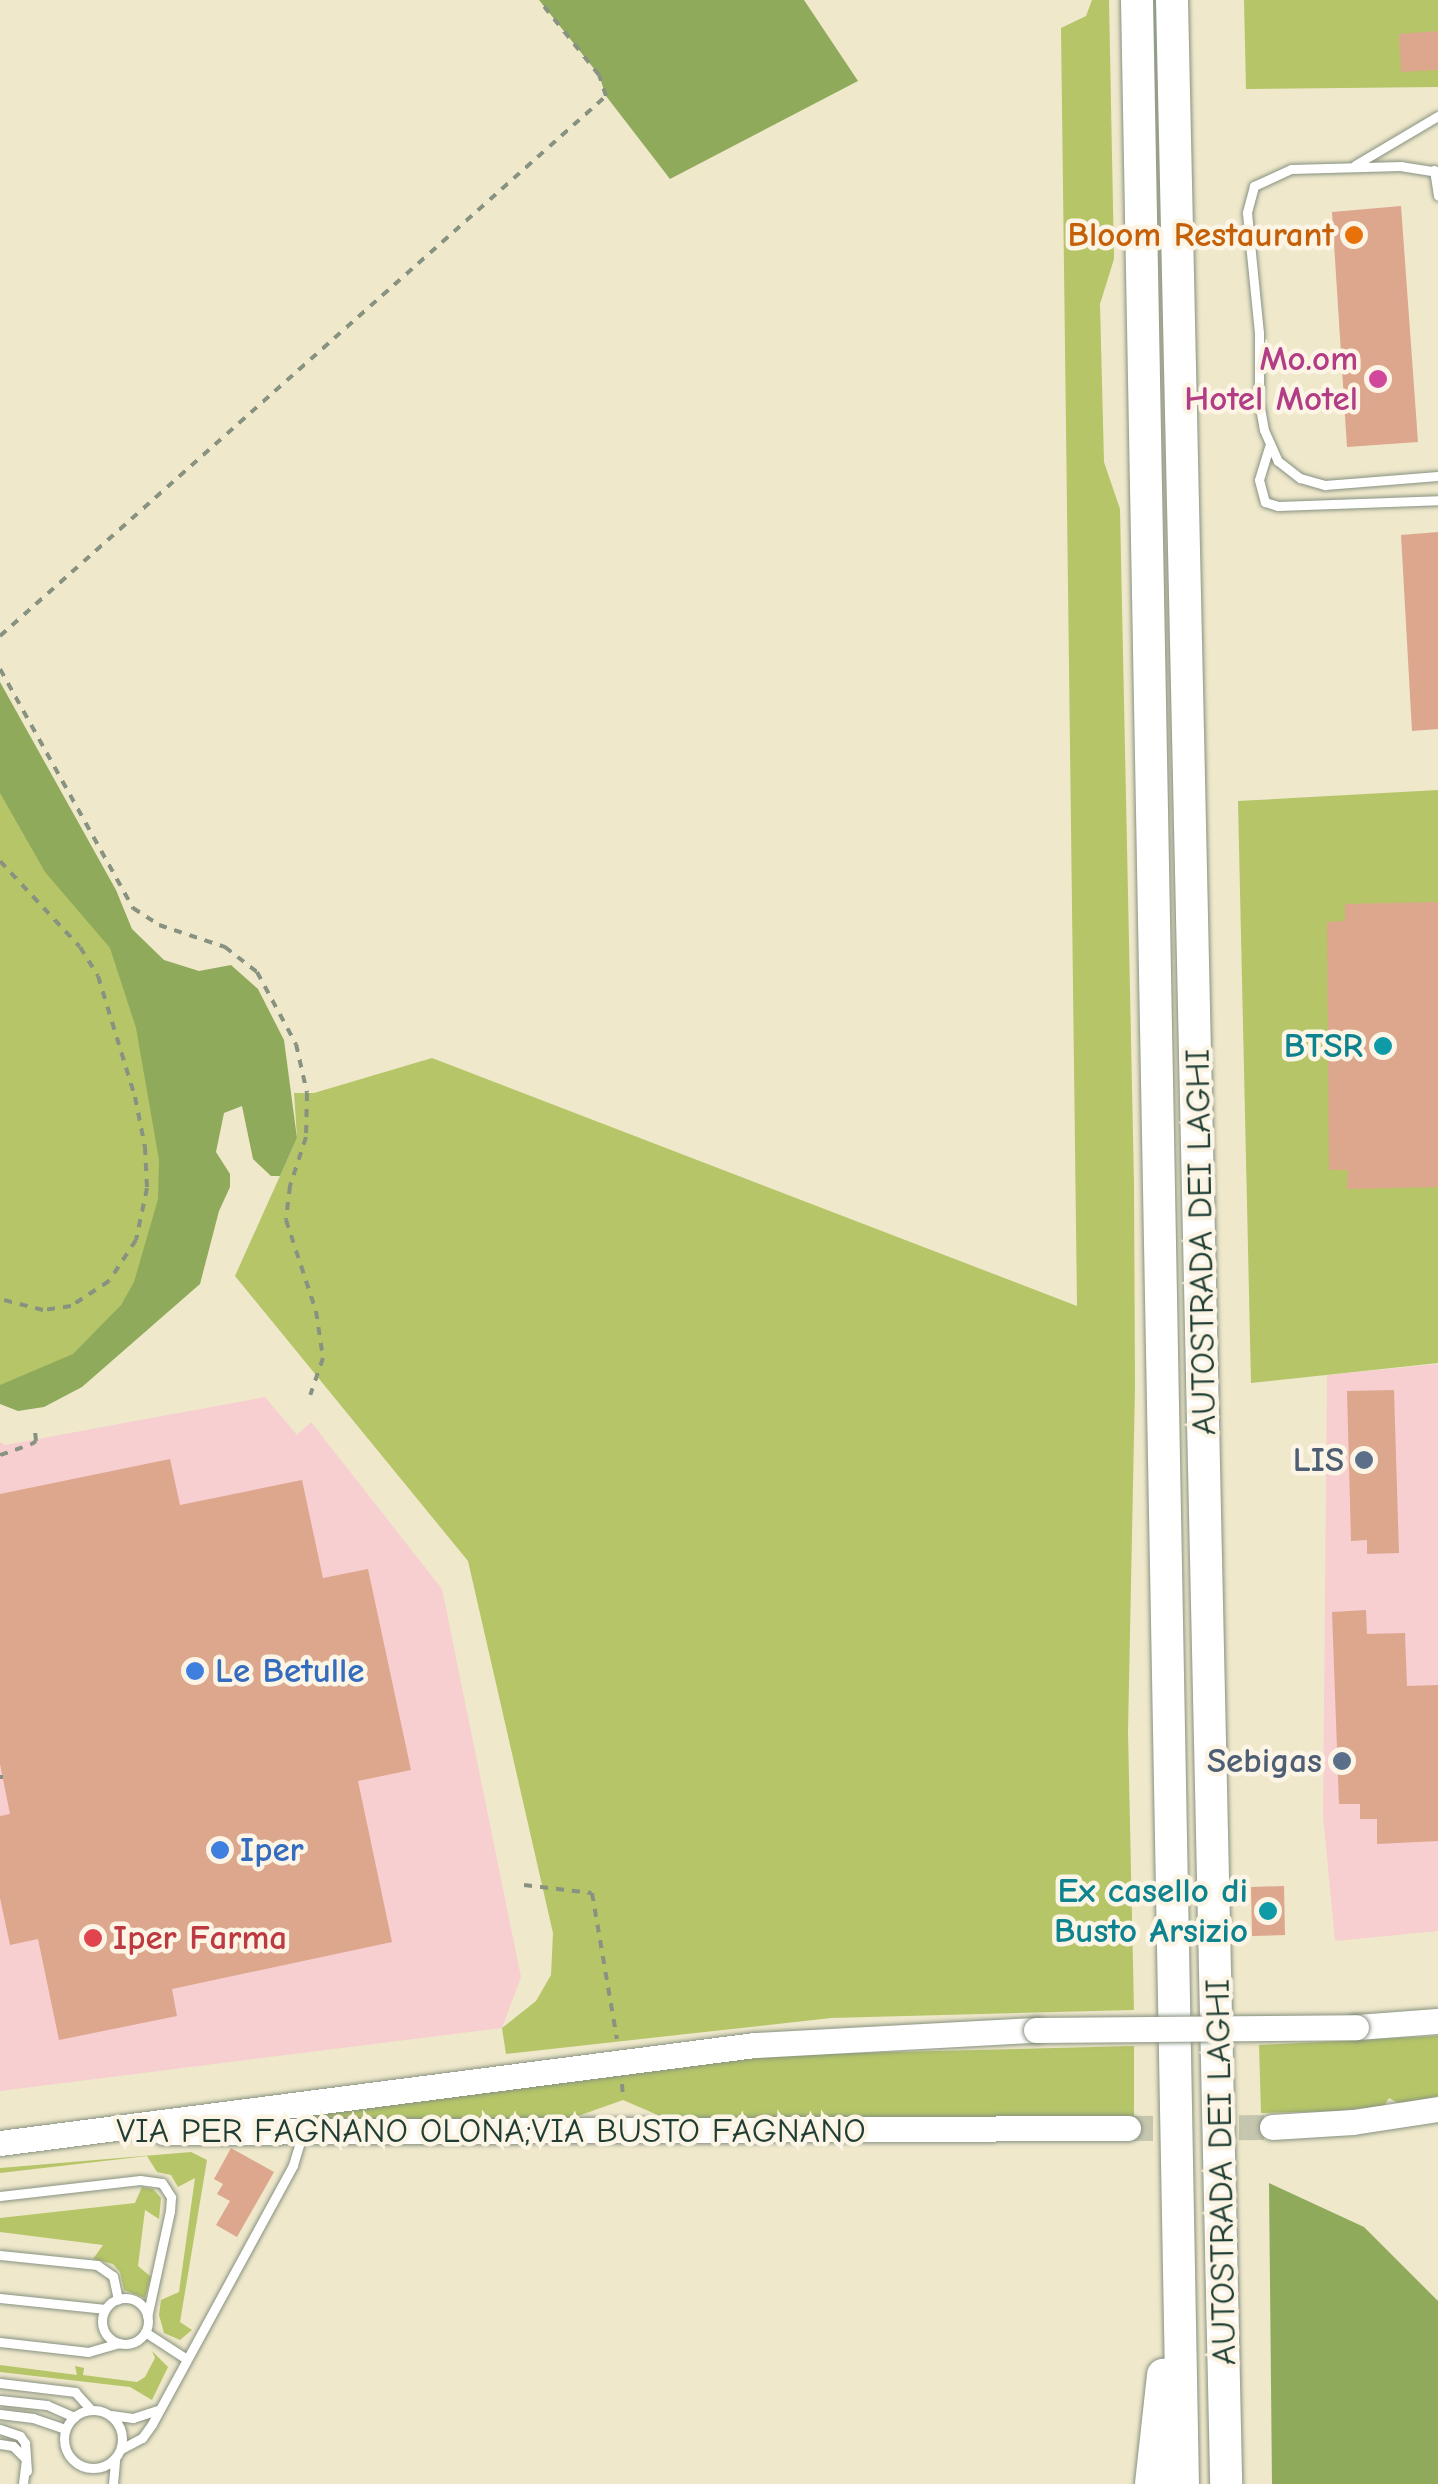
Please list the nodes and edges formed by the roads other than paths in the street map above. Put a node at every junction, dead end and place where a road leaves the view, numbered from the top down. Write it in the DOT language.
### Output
graph roads {
  1 [pos="1137,0"];
  2 [pos="1172,0"];
  3 [pos="1438,116"];
  4 [pos="1355,165"];
  5 [pos="1436,171"];
  6 [pos="1438,196"];
  7 [pos="1269,446"];
  8 [pos="1438,476"];
  9 [pos="1438,500"];
  10 [pos="1438,2021"];
  11 [pos="1438,2109"];
  12 [pos="1272,2127"];
  13 [pos="1128,2128"];
  14 [pos="303,2131"];
  15 [pos="88,2133"];
  16 [pos="0,2142"];
  17 [pos="0,2196"];
  18 [pos="1222,2242"];
  19 [pos="1177,2246"];
  20 [pos="0,2255"];
  21 [pos="0,2298"];
  22 [pos="118,2299"];
  23 [pos="105,2308"];
  24 [pos="147,2317"];
  25 [pos="145,2332"];
  26 [pos="0,2342"];
  27 [pos="119,2343"];
  28 [pos="186,2358"];
  29 [pos="0,2383"];
  30 [pos="0,2400"];
  31 [pos="91,2410"];
  32 [pos="156,2410"];
  33 [pos="0,2414"];
  34 [pos="109,2414"];
  35 [pos="74,2416"];
  36 [pos="66,2429"];
  37 [pos="0,2430"];
  38 [pos="0,2444"];
  39 [pos="121,2449"];
  40 [pos="115,2459"];
  41 [pos="27,2471"];
  42 [pos="22,2484"];
  43 [pos="113,2484"];
  44 [pos="1151,2484"];
  45 [pos="1183,2484"];
  46 [pos="1226,2484"];
  47 [pos="1248,2484"];
  1 -- 19 [label="highway, AUTOSTRADA DEI LAGHI"];
  2 -- 18 [label="highway, AUTOSTRADA DEI LAGHI"];
  3 -- 4 [label="lane"];
  4 -- 5 [label="lane"];
  4 -- 7 [label="lane"];
  5 -- 6 [label="lane"];
  7 -- 8 [label="lane"];
  7 -- 9 [label="lane"];
  10 -- 15 [label="main road, VIA PER FAGNANO OLONA;VIA BUSTO FAGNANO, bridge"];
  11 -- 12 [label="main road"];
  13 -- 14 [label="main road, VIA PER FAGNANO OLONA;VIA BUSTO FAGNANO"];
  14 -- 15 [label="main road, VIA PER FAGNANO OLONA;VIA BUSTO FAGNANO"];
  14 -- 28 [label="lane"];
  15 -- 16 [label="main road"];
  17 -- 24 [label="lane"];
  18 -- 46 [label="highway, AUTOSTRADA DEI LAGHI"];
  18 -- 47 [label="highway"];
  19 -- 44 [label="highway"];
  19 -- 45 [label="highway, AUTOSTRADA DEI LAGHI"];
  20 -- 22 [label="lane"];
  21 -- 23 [label="lane"];
  22 -- 23 [label="lane"];
  22 -- 24 [label="lane"];
  23 -- 27 [label="lane"];
  24 -- 25 [label="lane"];
  25 -- 27 [label="lane"];
  25 -- 28 [label="lane"];
  26 -- 27 [label="lane"];
  28 -- 32 [label="lane"];
  29 -- 31 [label="lane"];
  30 -- 35 [label="lane"];
  31 -- 34 [label="lane"];
  31 -- 35 [label="lane"];
  32 -- 34 [label="lane"];
  32 -- 39 [label="lane"];
  33 -- 36 [label="lane"];
  34 -- 39 [label="lane"];
  35 -- 36 [label="lane"];
  36 -- 40 [label="lane"];
  37 -- 41 [label="lane"];
  38 -- 41 [label="lane"];
  39 -- 40 [label="lane"];
  40 -- 43 [label="lane"];
  41 -- 42 [label="lane"];
}
